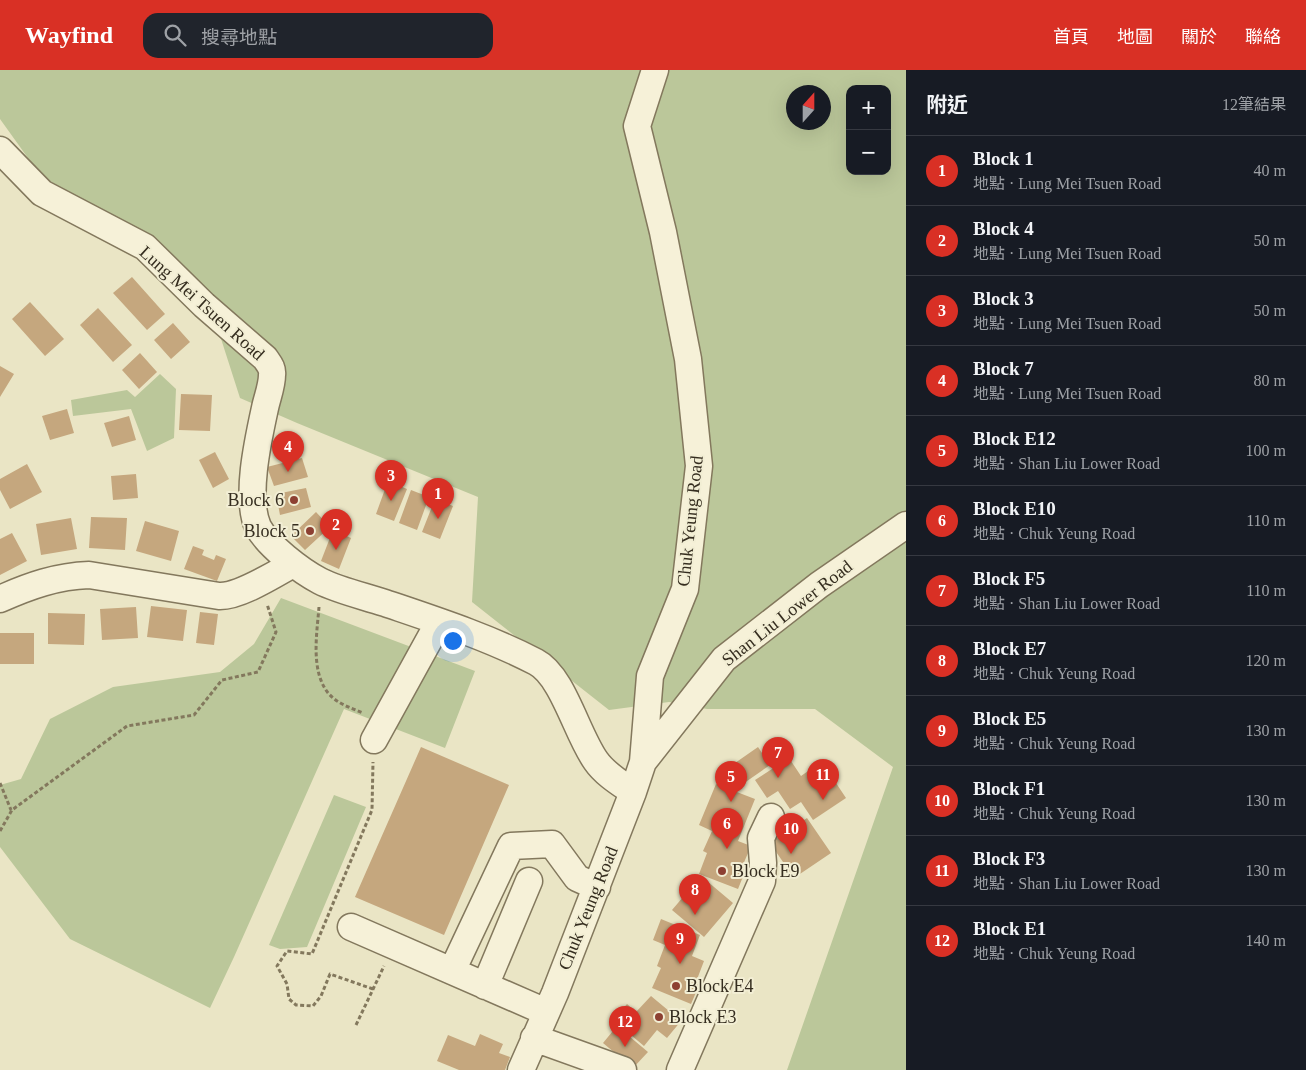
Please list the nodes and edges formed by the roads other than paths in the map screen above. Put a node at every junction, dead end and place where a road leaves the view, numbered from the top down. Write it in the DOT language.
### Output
graph roads {
  1 [pos="655,70"];
  2 [pos="0,150"];
  3 [pos="906,525"];
  4 [pos="293,564"];
  5 [pos="0,599"];
  6 [pos="439,622"];
  7 [pos="379,731"];
  8 [pos="643,762"];
  9 [pos="633,792"];
  10 [pos="771,817"];
  11 [pos="529,881"];
  12 [pos="597,887"];
  13 [pos="351,927"];
  14 [pos="452,972"];
  15 [pos="485,986"];
  16 [pos="546,1012"];
  17 [pos="534,1038"];
  18 [pos="521,1070"];
  19 [pos="623,1070"];
  20 [pos="680,1070"];
  1 -- 8 [label="street, Chuk Yeung Road"];
  2 -- 4 [label="street, Lung Mei Tsuen Road"];
  3 -- 8 [label="street, Shan Liu Lower Road"];
  4 -- 5 [label="street"];
  4 -- 6 [label="street, Lung Mei Tsuen Road"];
  6 -- 7 [label="street"];
  6 -- 9 [label="street, Lung Mei Tsuen Road"];
  8 -- 9 [label="street, Chuk Yeung Road"];
  9 -- 12 [label="street, Chuk Yeung Road"];
  10 -- 20 [label="street"];
  11 -- 15 [label="street"];
  12 -- 14 [label="street"];
  12 -- 16 [label="street, Chuk Yeung Road"];
  13 -- 14 [label="street"];
  14 -- 15 [label="street"];
  15 -- 16 [label="street"];
  16 -- 17 [label="street, Chuk Yeung Road"];
  17 -- 18 [label="street, Chuk Yeung Road"];
  17 -- 19 [label="street"];
}
